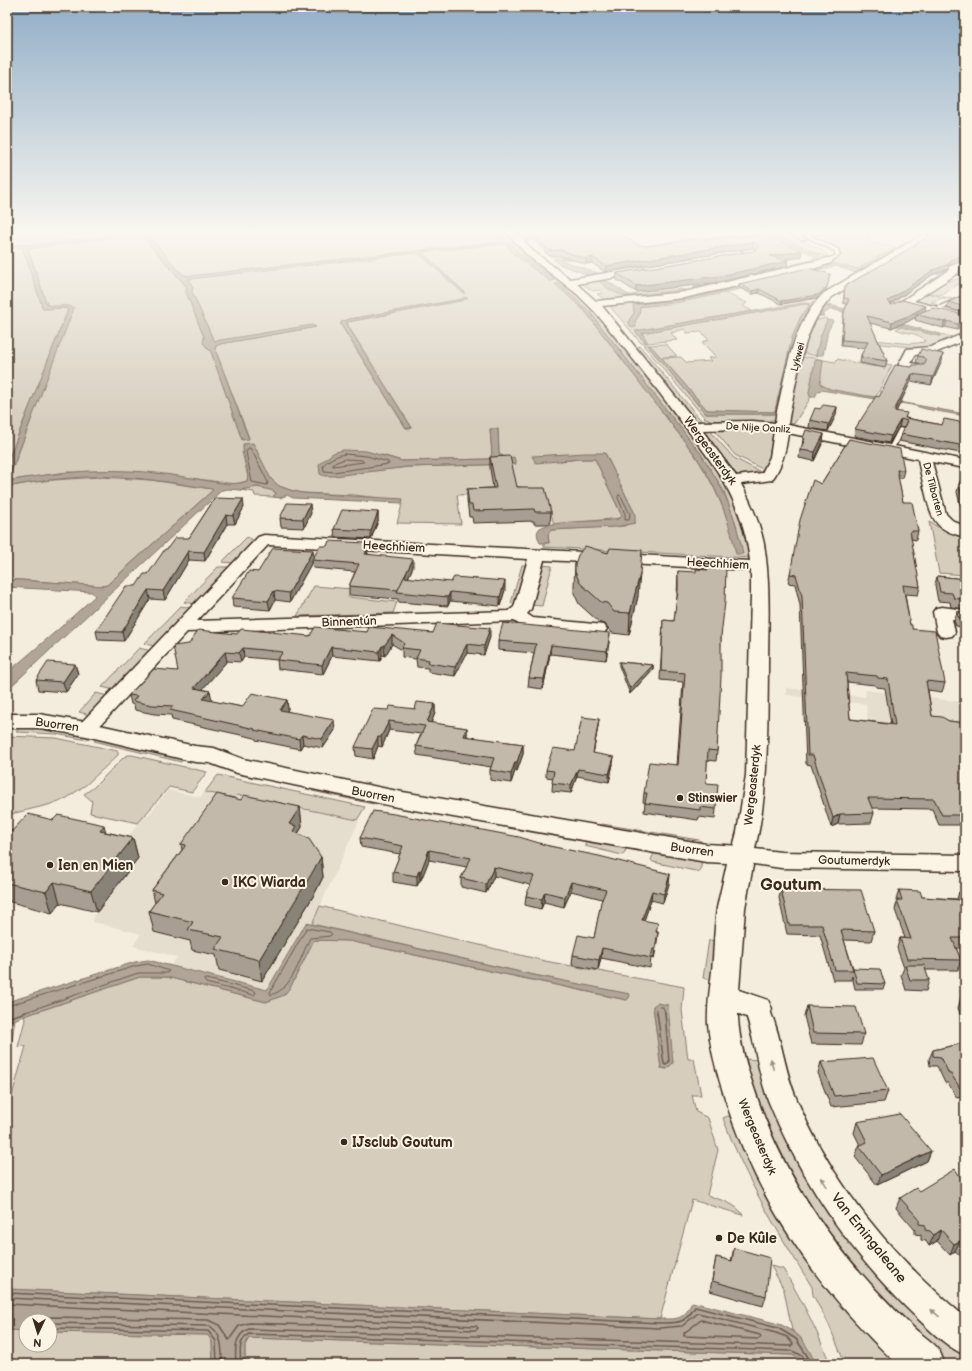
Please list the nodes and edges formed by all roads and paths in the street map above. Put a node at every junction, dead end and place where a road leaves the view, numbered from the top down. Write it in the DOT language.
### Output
graph roads {
  1 [pos="584,296"];
  2 [pos="674,296"];
  3 [pos="826,296"];
  4 [pos="915,296"];
  5 [pos="965,297"];
  6 [pos="593,304"];
  7 [pos="936,309"];
  8 [pos="965,317"];
  9 [pos="965,336"];
  10 [pos="917,368"];
  11 [pos="692,426"];
  12 [pos="782,428"];
  13 [pos="901,429"];
  14 [pos="891,449"];
  15 [pos="924,456"];
  16 [pos="965,464"];
  17 [pos="733,481"];
  18 [pos="965,532"];
  19 [pos="537,555"];
  20 [pos="759,566"];
  21 [pos="517,614"];
  22 [pos="965,615"];
  23 [pos="182,628"];
  24 [pos="598,629"];
  25 [pos="946,632"];
  26 [pos="7,721"];
  27 [pos="86,729"];
  28 [pos="742,855"];
  29 [pos="965,863"];
  30 [pos="722,1000"];
  31 [pos="757,1009"];
  32 [pos="965,1338"];
  33 [pos="925,1364"];
  1 -- 6 [label="street, Wergeasterdyk"];
  2 -- 6 [label="street"];
  3 -- 12 [label="street, Lykwei"];
  4 -- 7 [label="street"];
  5 -- 7 [label="lane"];
  6 -- 11 [label="street, Wergeasterdyk"];
  7 -- 8 [label="street"];
  9 -- 10 [label="street"];
  11 -- 12 [label="street, De Nije Oanliz"];
  11 -- 17 [label="street, Wergeasterdyk"];
  12 -- 14 [label="street, De Nije Oanliz"];
  12 -- 17 [label="street, Lykwei"];
  13 -- 14 [label="lane"];
  14 -- 15 [label="street, De Nije Oanliz"];
  15 -- 16 [label="street, De Nije Oanliz"];
  15 -- 18 [label="street, De Tilbarten"];
  17 -- 20 [label="street, Wergeasterdyk"];
  19 -- 20 [label="street, Heechhiem"];
  19 -- 21 [label="street"];
  19 -- 23 [label="street, Heechhiem"];
  20 -- 28 [label="street, Wergeasterdyk"];
  21 -- 23 [label="street, Binnentún"];
  21 -- 24 [label="street"];
  22 -- 25 [label="street"];
  23 -- 27 [label="street, Heechhiem"];
  26 -- 27 [label="street, Buorren"];
  27 -- 28 [label="street, Buorren"];
  28 -- 29 [label="street, Goutumerdyk"];
  28 -- 30 [label="street, Wergeasterdyk"];
  30 -- 31 [label="street"];
  30 -- 33 [label="street, Wergeasterdyk"];
  32 -- 31 [label="street, Van Emingaleane, one-way"];
}
